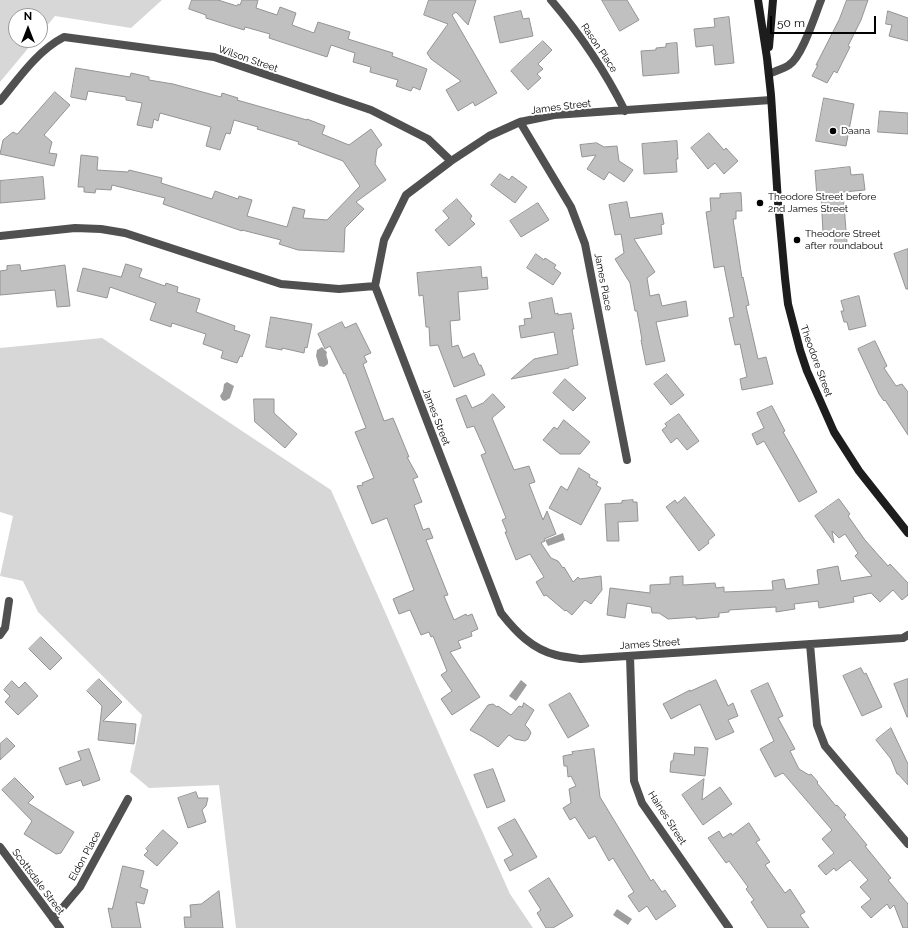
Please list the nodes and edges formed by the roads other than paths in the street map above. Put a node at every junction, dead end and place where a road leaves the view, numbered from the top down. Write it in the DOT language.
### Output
graph roads {
  1 [pos="551,0"];
  2 [pos="758,0"];
  3 [pos="773,0"];
  4 [pos="821,0"];
  5 [pos="767,58"];
  6 [pos="769,74"];
  7 [pos="771,100"];
  8 [pos="0,101"];
  9 [pos="626,110"];
  10 [pos="520,122"];
  11 [pos="450,160"];
  12 [pos="0,236"];
  13 [pos="375,286"];
  14 [pos="627,460"];
  15 [pos="908,533"];
  16 [pos="9,601"];
  17 [pos="0,635"];
  18 [pos="908,635"];
  19 [pos="810,644"];
  20 [pos="630,656"];
  21 [pos="128,798"];
  22 [pos="908,844"];
  23 [pos="0,847"];
  24 [pos="53,919"];
  25 [pos="60,928"];
  26 [pos="729,928"];
  1 -- 9 [label="street, Rason Place"];
  2 -- 5 [label="main road, Theodore Street"];
  3 -- 5 [label="main road, Theodore Street"];
  4 -- 6 [label="street"];
  5 -- 6 [label="main road, Theodore Street"];
  6 -- 7 [label="main road, Theodore Street"];
  7 -- 9 [label="street, James Street"];
  7 -- 15 [label="main road, Theodore Street"];
  8 -- 11 [label="street, Wilson Street"];
  9 -- 10 [label="street, James Street"];
  10 -- 11 [label="street, James Street"];
  10 -- 14 [label="street, James Place"];
  11 -- 13 [label="street, James Street"];
  12 -- 13 [label="street"];
  13 -- 20 [label="street, James Street"];
  16 -- 17 [label="street"];
  18 -- 19 [label="street, James Street"];
  19 -- 20 [label="street, James Street"];
  19 -- 22 [label="street"];
  20 -- 26 [label="street, Haines Street"];
  21 -- 24 [label="street, Eldon Place"];
  23 -- 24 [label="street, Scottsdale Street"];
  24 -- 25 [label="street, Scottsdale Street"];
}
